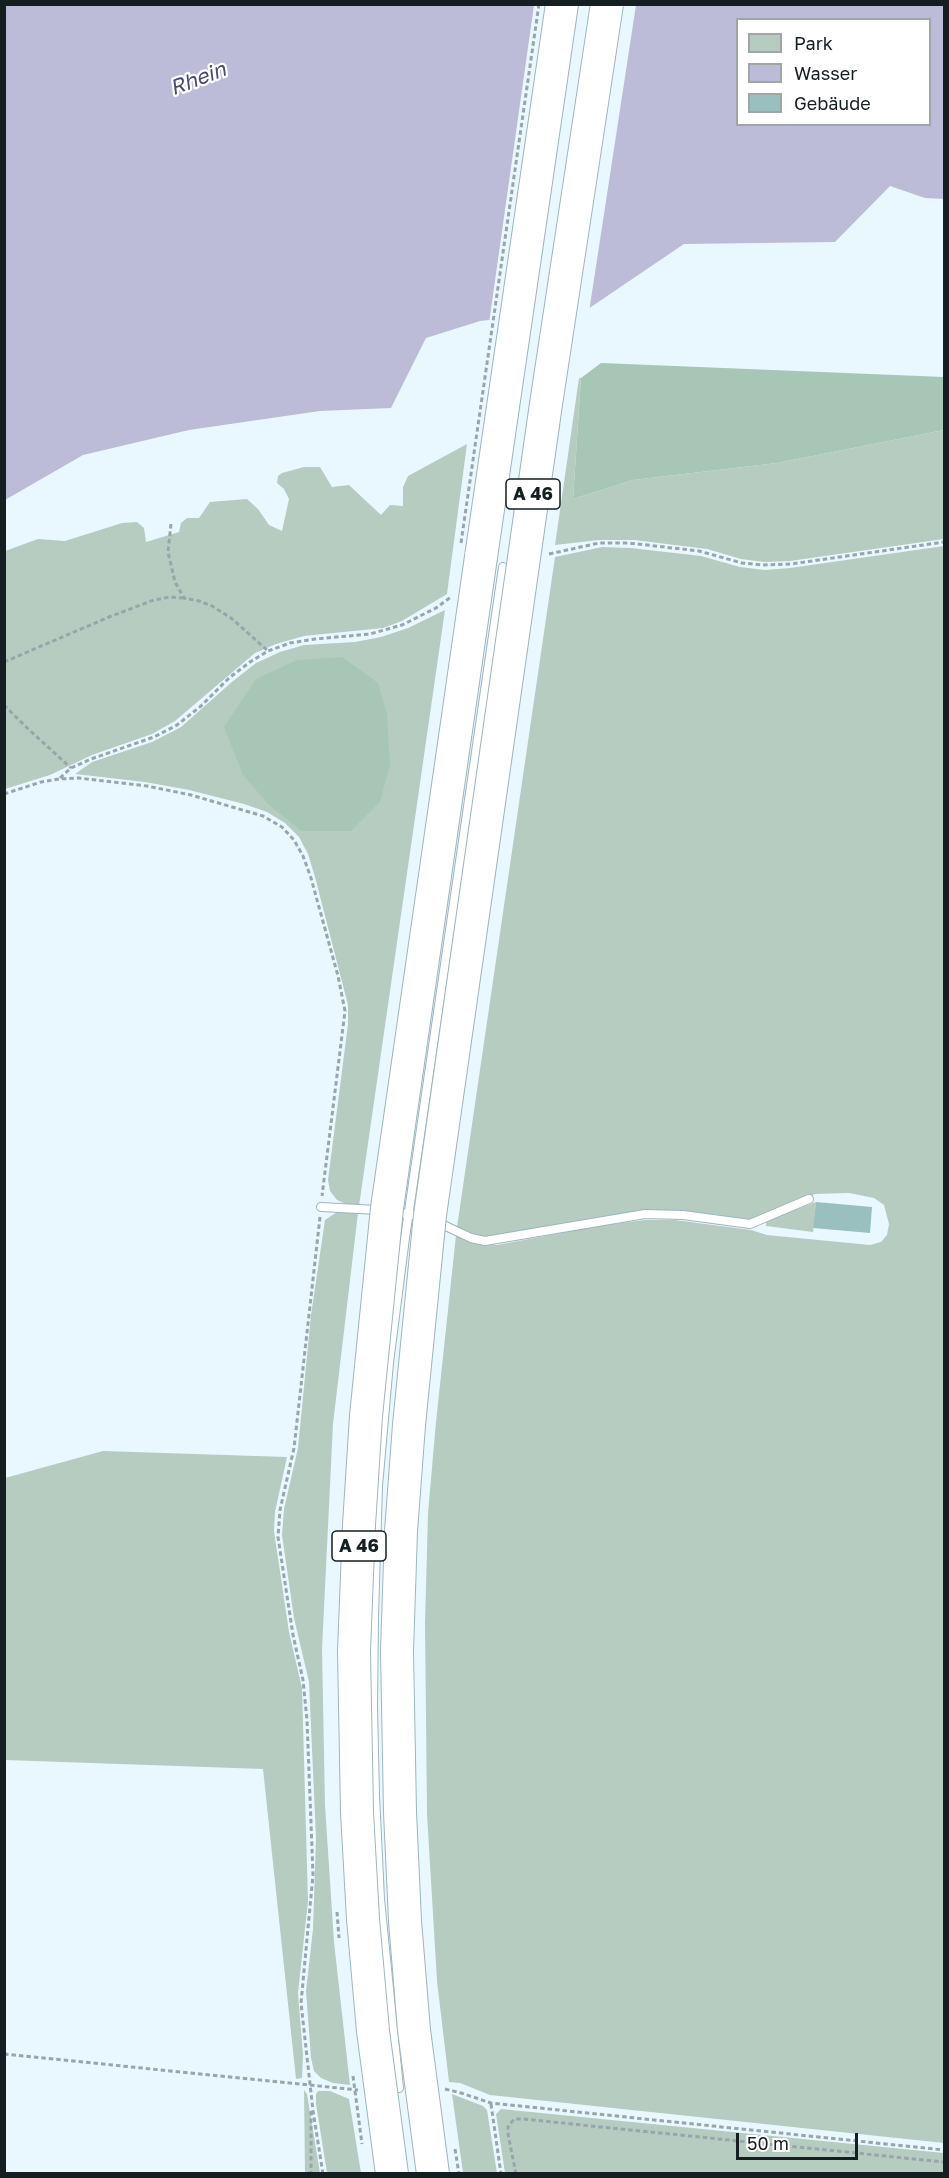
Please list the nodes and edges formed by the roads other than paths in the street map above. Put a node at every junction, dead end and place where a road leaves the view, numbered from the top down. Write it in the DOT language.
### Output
graph roads {
  1 [pos="562,4"];
  2 [pos="607,4"];
  3 [pos="503,567"];
  4 [pos="809,1199"];
  5 [pos="321,1207"];
  6 [pos="408,1213"];
  7 [pos="399,2088"];
  8 [pos="393,2174"];
  9 [pos="433,2174"];
  1 -- 8 [label="highway, A 46, bridge"];
  2 -- 9 [label="highway, A 46, bridge"];
  3 -- 6 [label="lane"];
  4 -- 6 [label="lane"];
  5 -- 6 [label="lane"];
  6 -- 7 [label="lane"];
}
